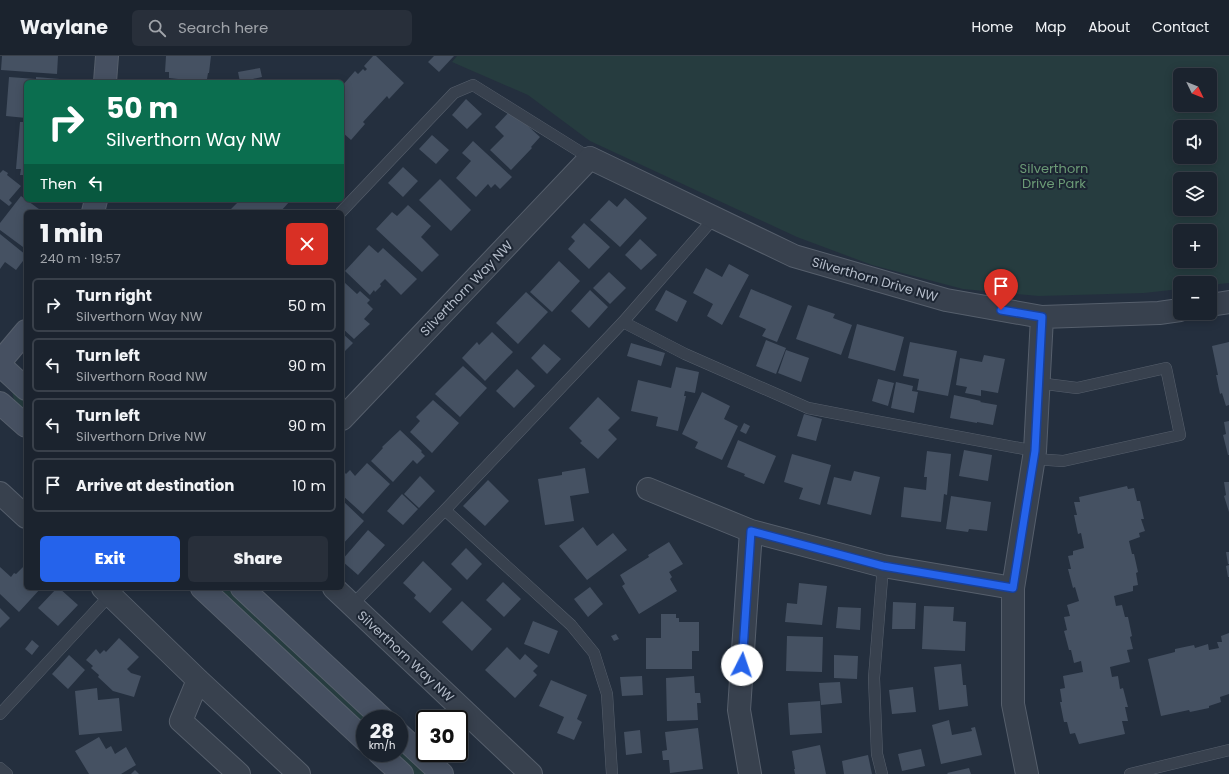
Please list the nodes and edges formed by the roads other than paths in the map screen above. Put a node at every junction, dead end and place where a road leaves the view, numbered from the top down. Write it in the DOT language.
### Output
graph roads {
  1 [pos="107,56"];
  2 [pos="106,80"];
  3 [pos="590,158"];
  4 [pos="343,210"];
  5 [pos="715,217"];
  6 [pos="1229,302"];
  7 [pos="1217,304"];
  8 [pos="1173,311"];
  9 [pos="1042,317"];
  10 [pos="623,322"];
  11 [pos="24,333"];
  12 [pos="0,362"];
  13 [pos="0,365"];
  14 [pos="1038,383"];
  15 [pos="24,387"];
  16 [pos="0,402"];
  17 [pos="344,417"];
  18 [pos="24,424"];
  19 [pos="1035,455"];
  20 [pos="648,489"];
  21 [pos="2,498"];
  22 [pos="445,510"];
  23 [pos="24,515"];
  24 [pos="751,531"];
  25 [pos="883,566"];
  26 [pos="1013,588"];
  27 [pos="204,590"];
  28 [pos="244,590"];
  29 [pos="336,590"];
  30 [pos="106,591"];
  31 [pos="352,605"];
  32 [pos="198,680"];
  33 [pos="373,710"];
  34 [pos="0,714"];
  35 [pos="356,732"];
  36 [pos="408,742"];
  37 [pos="1229,750"];
  38 [pos="389,762"];
  39 [pos="0,768"];
  40 [pos="6,774"];
  41 [pos="239,774"];
  42 [pos="299,774"];
  43 [pos="402,774"];
  44 [pos="442,774"];
  45 [pos="531,774"];
  46 [pos="612,774"];
  47 [pos="750,774"];
  48 [pos="882,774"];
  49 [pos="1027,774"];
  50 [pos="1130,774"];
  1 -- 2 [label="street"];
  3 -- 4 [label="lane"];
  3 -- 5 [label="street, Silverthorn Drive NW"];
  3 -- 17 [label="street, Silverthorn Way NW"];
  5 -- 9 [label="street, Silverthorn Drive NW"];
  5 -- 10 [label="lane"];
  6 -- 7 [label="street"];
  8 -- 9 [label="street, Silverthorn Drive NW"];
  9 -- 14 [label="street"];
  10 -- 19 [label="lane"];
  10 -- 22 [label="lane"];
  11 -- 12 [label="street"];
  13 -- 15 [label="street"];
  14 -- 19 [label="street"];
  14 -- 19 [label="lane"];
  16 -- 18 [label="street"];
  19 -- 26 [label="street"];
  20 -- 24 [label="street"];
  21 -- 23 [label="street"];
  22 -- 31 [label="lane"];
  22 -- 46 [label="lane"];
  24 -- 25 [label="street"];
  24 -- 47 [label="street"];
  25 -- 26 [label="street"];
  25 -- 48 [label="lane"];
  26 -- 49 [label="street"];
  27 -- 35 [label="street"];
  28 -- 33 [label="street"];
  29 -- 31 [label="street, Silverthorn Way NW"];
  30 -- 32 [label="street"];
  30 -- 34 [label="lane"];
  31 -- 45 [label="street, Silverthorn Way NW"];
  32 -- 41 [label="street"];
  32 -- 42 [label="street"];
  36 -- 44 [label="street"];
  37 -- 50 [label="lane"];
  38 -- 43 [label="street"];
  39 -- 40 [label="lane"];
}
